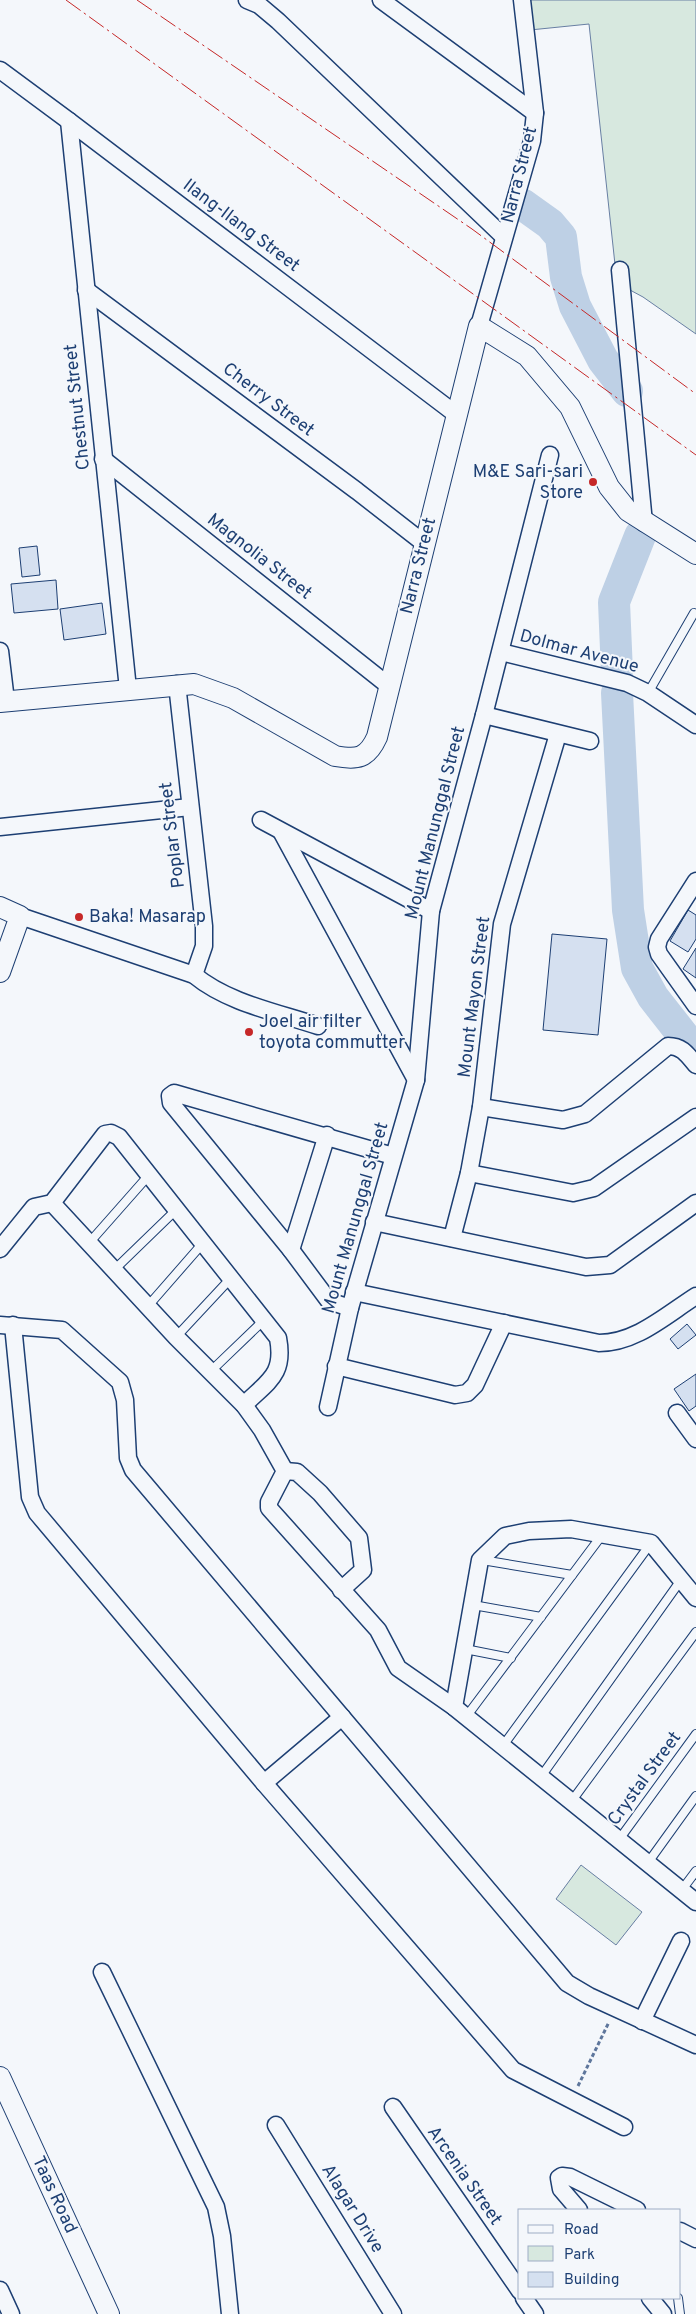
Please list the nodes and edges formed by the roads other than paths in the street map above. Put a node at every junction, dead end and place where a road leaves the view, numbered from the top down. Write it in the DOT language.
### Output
graph roads {
  1 [pos="247,0"];
  2 [pos="381,0"];
  3 [pos="522,0"];
  4 [pos="0,70"];
  5 [pos="535,113"];
  6 [pos="69,121"];
  7 [pos="504,237"];
  8 [pos="620,270"];
  9 [pos="86,290"];
  10 [pos="479,326"];
  11 [pos="457,415"];
  12 [pos="550,455"];
  13 [pos="104,459"];
  14 [pos="644,523"];
  15 [pos="425,544"];
  16 [pos="696,554"];
  17 [pos="694,613"];
  18 [pos="0,651"];
  19 [pos="501,652"];
  20 [pos="177,684"];
  21 [pos="389,686"];
  22 [pos="128,689"];
  23 [pos="648,693"];
  24 [pos="3,701"];
  25 [pos="484,716"];
  26 [pos="695,722"];
  27 [pos="558,734"];
  28 [pos="590,741"];
  29 [pos="190,807"];
  30 [pos="261,820"];
  31 [pos="0,827"];
  32 [pos="282,833"];
  33 [pos="696,881"];
  34 [pos="0,907"];
  35 [pos="431,911"];
  36 [pos="20,916"];
  37 [pos="0,972"];
  38 [pos="194,975"];
  39 [pos="696,1006"];
  40 [pos="318,1026"];
  41 [pos="696,1065"];
  42 [pos="416,1080"];
  43 [pos="481,1107"];
  44 [pos="696,1117"];
  45 [pos="327,1135"];
  46 [pos="393,1156"];
  47 [pos="469,1173"];
  48 [pos="150,1174"];
  49 [pos="52,1203"];
  50 [pos="696,1203"];
  51 [pos="177,1209"];
  52 [pos="374,1222"];
  53 [pos="452,1238"];
  54 [pos="89,1243"];
  55 [pos="204,1243"];
  56 [pos="0,1249"];
  57 [pos="291,1250"];
  58 [pos="114,1270"];
  59 [pos="231,1278"];
  60 [pos="354,1292"];
  61 [pos="696,1296"];
  62 [pos="148,1306"];
  63 [pos="350,1308"];
  64 [pos="264,1320"];
  65 [pos="504,1324"];
  66 [pos="7,1325"];
  67 [pos="176,1337"];
  68 [pos="336,1366"];
  69 [pos="211,1371"];
  70 [pos="244,1404"];
  71 [pos="328,1407"];
  72 [pos="678,1413"];
  73 [pos="696,1439"];
  74 [pos="285,1471"];
  75 [pos="602,1535"];
  76 [pos="651,1543"];
  77 [pos="480,1560"];
  78 [pos="572,1575"];
  79 [pos="682,1580"];
  80 [pos="341,1590"];
  81 [pos="696,1598"];
  82 [pos="473,1605"];
  83 [pos="541,1617"];
  84 [pos="696,1632"];
  85 [pos="465,1649"];
  86 [pos="511,1658"];
  87 [pos="460,1712"];
  88 [pos="342,1717"];
  89 [pos="696,1734"];
  90 [pos="502,1747"];
  91 [pos="540,1778"];
  92 [pos="264,1783"];
  93 [pos="696,1796"];
  94 [pos="571,1802"];
  95 [pos="618,1841"];
  96 [pos="647,1864"];
  97 [pos="696,1871"];
  98 [pos="682,1891"];
  99 [pos="696,1902"];
  100 [pos="681,1941"];
  101 [pos="102,1972"];
  102 [pos="642,2021"];
  103 [pos="696,2045"];
  104 [pos="0,2077"];
  105 [pos="393,2107"];
  106 [pos="276,2125"];
  107 [pos="624,2127"];
  108 [pos="578,2209"];
  109 [pos="635,2209"];
  110 [pos="681,2231"];
  111 [pos="696,2238"];
  112 [pos="518,2289"];
  113 [pos="0,2290"];
  114 [pos="525,2299"];
  115 [pos="651,2299"];
  116 [pos="678,2299"];
  117 [pos="11,2314"];
  118 [pos="109,2314"];
  119 [pos="230,2314"];
  120 [pos="393,2314"];
  121 [pos="535,2314"];
  122 [pos="663,2314"];
  123 [pos="680,2314"];
  1 -- 7 [label="street"];
  2 -- 5 [label="street"];
  3 -- 5 [label="street, Narra Street"];
  4 -- 6 [label="street, Ilang-Ilang Street"];
  5 -- 7 [label="street, Narra Street"];
  6 -- 9 [label="street, Chestnut Street"];
  6 -- 11 [label="street, Ilang-Ilang Street"];
  7 -- 10 [label="street, Narra Street"];
  8 -- 14 [label="street"];
  9 -- 13 [label="street, Chestnut Street"];
  9 -- 15 [label="street, Cherry Street"];
  10 -- 11 [label="street, Narra Street"];
  10 -- 14 [label="street"];
  11 -- 15 [label="street, Narra Street"];
  12 -- 19 [label="street, Mount Manunggal Street"];
  13 -- 21 [label="street, Magnolia Street"];
  13 -- 22 [label="street, Chestnut Street"];
  14 -- 16 [label="street"];
  15 -- 21 [label="street, Narra Street"];
  17 -- 23 [label="lane"];
  18 -- 24 [label="street"];
  19 -- 23 [label="street, Dolmar Avenue"];
  19 -- 25 [label="street, Mount Manunggal Street"];
  20 -- 21 [label="street, Narra Street"];
  20 -- 22 [label="street, Narra Street"];
  20 -- 29 [label="street, Poplar Street"];
  22 -- 24 [label="street, Narra Street"];
  23 -- 26 [label="street, Dolmar Avenue"];
  25 -- 27 [label="street"];
  25 -- 35 [label="street, Mount Manunggal Street"];
  27 -- 28 [label="street"];
  27 -- 43 [label="street, Mount Mayon Street"];
  29 -- 31 [label="street"];
  29 -- 38 [label="street, Poplar Street"];
  30 -- 32 [label="street"];
  32 -- 35 [label="street"];
  32 -- 42 [label="street"];
  33 -- 39 [label="street"];
  34 -- 36 [label="street"];
  35 -- 42 [label="street, Mount Manunggal Street"];
  36 -- 37 [label="street"];
  36 -- 38 [label="street"];
  38 -- 40 [label="street"];
  41 -- 43 [label="street"];
  42 -- 46 [label="street, Mount Manunggal Street"];
  43 -- 47 [label="street, Mount Mayon Street"];
  44 -- 47 [label="street"];
  45 -- 46 [label="street"];
  45 -- 57 [label="street"];
  45 -- 57 [label="street"];
  46 -- 52 [label="street, Mount Manunggal Street"];
  47 -- 53 [label="street, Mount Mayon Street"];
  48 -- 49 [label="street"];
  48 -- 51 [label="street"];
  48 -- 54 [label="lane"];
  49 -- 54 [label="street"];
  49 -- 56 [label="street"];
  50 -- 53 [label="street"];
  51 -- 55 [label="street"];
  51 -- 58 [label="lane"];
  52 -- 53 [label="street"];
  52 -- 60 [label="street, Mount Manunggal Street"];
  54 -- 58 [label="street"];
  55 -- 59 [label="street"];
  55 -- 62 [label="lane"];
  57 -- 63 [label="street"];
  58 -- 62 [label="street"];
  59 -- 64 [label="street"];
  59 -- 67 [label="lane"];
  60 -- 63 [label="street, Mount Manunggal Street"];
  60 -- 65 [label="street"];
  61 -- 65 [label="street"];
  62 -- 67 [label="street"];
  63 -- 68 [label="street, Mount Manunggal Street"];
  64 -- 69 [label="lane"];
  64 -- 70 [label="street"];
  65 -- 68 [label="street"];
  66 -- 88 [label="street"];
  66 -- 92 [label="street"];
  67 -- 69 [label="street"];
  68 -- 71 [label="street, Mount Manunggal Street"];
  69 -- 70 [label="street"];
  70 -- 74 [label="street"];
  72 -- 73 [label="street"];
  74 -- 80 [label="street"];
  74 -- 80 [label="street"];
  75 -- 76 [label="street"];
  75 -- 77 [label="street"];
  75 -- 78 [label="lane"];
  76 -- 79 [label="street"];
  76 -- 90 [label="lane"];
  77 -- 78 [label="lane"];
  77 -- 82 [label="street"];
  78 -- 83 [label="lane"];
  79 -- 81 [label="street"];
  79 -- 91 [label="lane"];
  80 -- 87 [label="street"];
  82 -- 83 [label="lane"];
  82 -- 85 [label="street"];
  83 -- 86 [label="lane"];
  84 -- 94 [label="lane"];
  85 -- 86 [label="lane"];
  85 -- 87 [label="street"];
  86 -- 87 [label="lane"];
  87 -- 90 [label="street"];
  88 -- 92 [label="street"];
  88 -- 102 [label="street"];
  89 -- 95 [label="lane, Crystal Street"];
  90 -- 91 [label="street"];
  91 -- 94 [label="street"];
  92 -- 107 [label="street"];
  93 -- 96 [label="lane"];
  94 -- 95 [label="street"];
  95 -- 96 [label="street"];
  96 -- 98 [label="street"];
  97 -- 98 [label="lane"];
  98 -- 99 [label="street"];
  100 -- 102 [label="street"];
  101 -- 119 [label="street"];
  102 -- 103 [label="street"];
  104 -- 118 [label="street, Taas Road"];
  105 -- 112 [label="street, Arcenia Street"];
  106 -- 120 [label="street, Alagar Drive"];
  108 -- 109 [label="street"];
  110 -- 111 [label="street"];
  113 -- 117 [label="street"];
  114 -- 121 [label="street"];
  115 -- 122 [label="street"];
  116 -- 123 [label="lane"];
}
